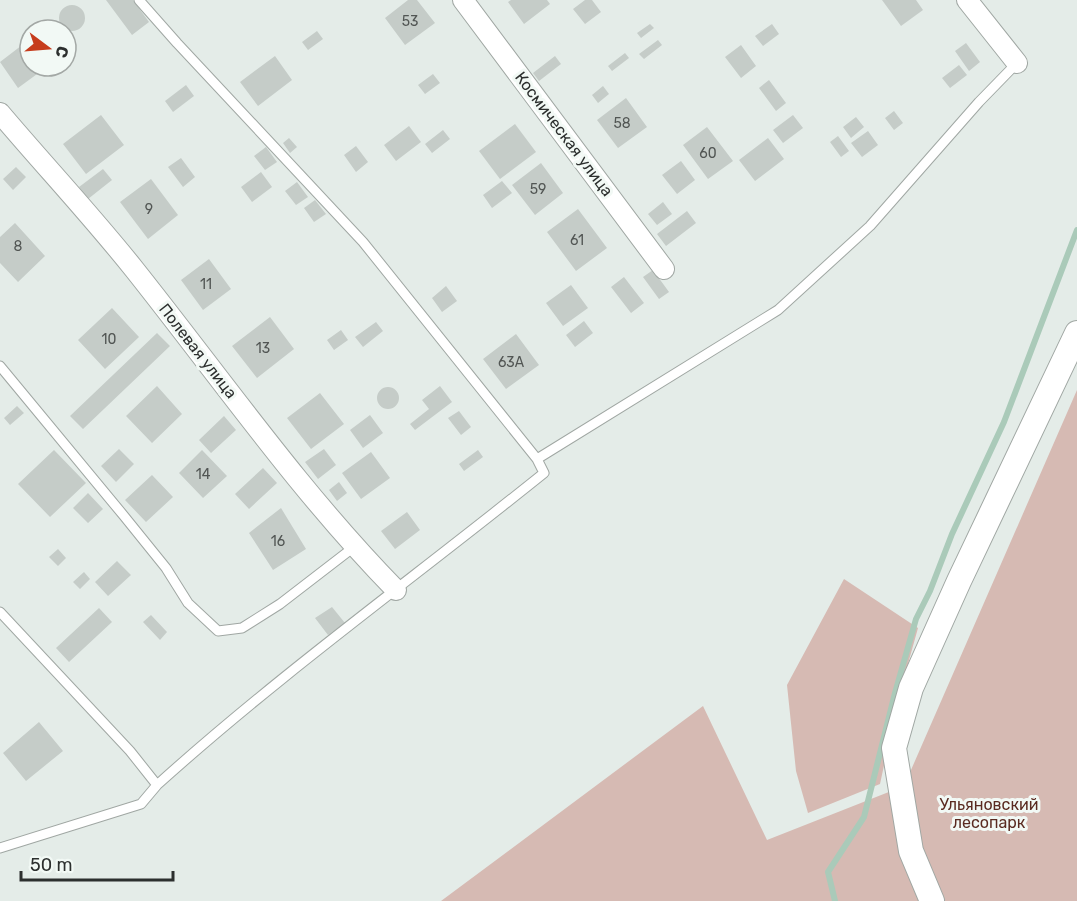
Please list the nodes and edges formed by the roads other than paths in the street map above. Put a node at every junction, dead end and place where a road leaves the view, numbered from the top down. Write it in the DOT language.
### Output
graph roads {
  1 [pos="140,0"];
  2 [pos="463,0"];
  3 [pos="967,0"];
  4 [pos="1017,63"];
  5 [pos="0,113"];
  6 [pos="664,268"];
  7 [pos="1077,333"];
  8 [pos="0,366"];
  9 [pos="537,459"];
  10 [pos="354,547"];
  11 [pos="396,590"];
  12 [pos="0,612"];
  13 [pos="157,785"];
  14 [pos="0,848"];
  15 [pos="932,901"];
  1 -- 9 [label="lane"];
  2 -- 6 [label="street, Космическая улица"];
  3 -- 4 [label="street"];
  4 -- 9 [label="lane"];
  5 -- 10 [label="street, Полевая улица"];
  7 -- 15 [label="street"];
  8 -- 10 [label="lane"];
  9 -- 11 [label="lane"];
  10 -- 11 [label="street, Полевая улица"];
  11 -- 13 [label="lane"];
  12 -- 13 [label="lane"];
  13 -- 14 [label="lane"];
}
